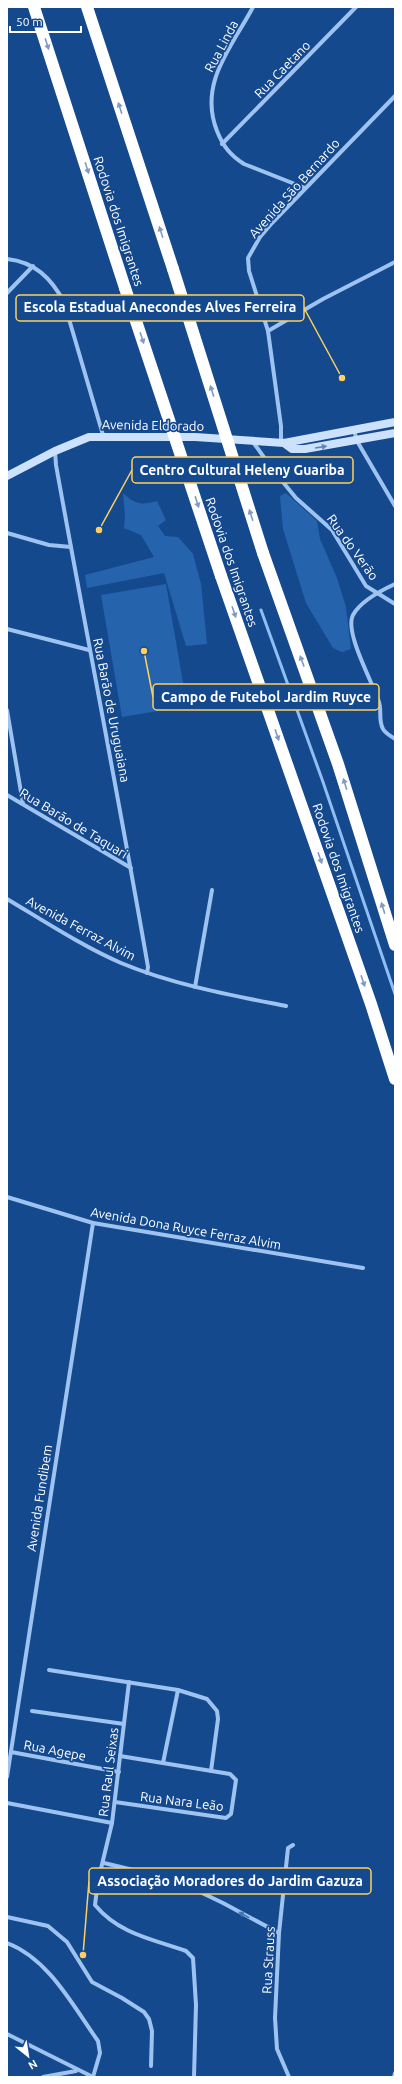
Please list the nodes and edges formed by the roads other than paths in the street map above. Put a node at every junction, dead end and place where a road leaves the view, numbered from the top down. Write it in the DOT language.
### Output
graph roads {
  1 [pos="34,7"];
  2 [pos="87,7"];
  3 [pos="253,7"];
  4 [pos="356,7"];
  5 [pos="395,96"];
  6 [pos="222,144"];
  7 [pos="304,188"];
  8 [pos="7,260"];
  9 [pos="395,262"];
  10 [pos="33,266"];
  11 [pos="7,293"];
  12 [pos="268,331"];
  13 [pos="395,422"];
  14 [pos="354,430"];
  15 [pos="395,433"];
  16 [pos="103,435"];
  17 [pos="357,441"];
  18 [pos="253,442"];
  19 [pos="282,443"];
  20 [pos="55,451"];
  21 [pos="7,476"];
  22 [pos="395,506"];
  23 [pos="7,533"];
  24 [pos="71,548"];
  25 [pos="395,584"];
  26 [pos="378,592"];
  27 [pos="395,604"];
  28 [pos="7,629"];
  29 [pos="90,650"];
  30 [pos="7,710"];
  31 [pos="395,739"];
  32 [pos="7,795"];
  33 [pos="23,804"];
  34 [pos="131,868"];
  35 [pos="212,890"];
  36 [pos="7,899"];
  37 [pos="395,945"];
  38 [pos="147,973"];
  39 [pos="195,987"];
  40 [pos="286,1006"];
  41 [pos="395,1079"];
  42 [pos="7,1197"];
  43 [pos="93,1223"];
  44 [pos="363,1268"];
  45 [pos="49,1670"];
  46 [pos="129,1682"];
  47 [pos="178,1690"];
  48 [pos="32,1711"];
  49 [pos="124,1724"];
  50 [pos="11,1752"];
  51 [pos="120,1756"];
  52 [pos="163,1763"];
  53 [pos="211,1771"];
  54 [pos="119,1772"];
  55 [pos="7,1777"];
  56 [pos="115,1802"];
  57 [pos="7,1803"];
  58 [pos="112,1823"];
  59 [pos="293,1845"];
  60 [pos="104,1863"];
  61 [pos="7,1917"];
  62 [pos="279,1933"];
  63 [pos="7,1943"];
  64 [pos="7,2034"];
  65 [pos="151,2066"];
  66 [pos="78,2071"];
  67 [pos="395,2072"];
  68 [pos="43,2077"];
  69 [pos="194,2077"];
  70 [pos="289,2077"];
  71 [pos="394,2077"];
  1 -- 41 [label="highway, Rodovia dos Imigrantes, one-way, bridge"];
  37 -- 2 [label="highway, one-way, bridge"];
  3 -- 6 [label="street, Rua Linda"];
  4 -- 6 [label="street, Rua Caetano"];
  5 -- 7 [label="street, Avenida São Bernardo"];
  6 -- 7 [label="street, Rua Linda"];
  7 -- 12 [label="street, Avenida São Bernardo"];
  8 -- 10 [label="street"];
  9 -- 12 [label="street"];
  10 -- 11 [label="street"];
  10 -- 16 [label="street"];
  12 -- 19 [label="street, Avenida São Bernardo"];
  13 -- 14 [label="main road, Avenida Eldorado"];
  14 -- 17 [label="street"];
  14 -- 19 [label="main road, Avenida Eldorado"];
  15 -- 17 [label="main road, Avenida Eldorado"];
  16 -- 18 [label="main road, Avenida Eldorado"];
  16 -- 20 [label="main road, Avenida Eldorado"];
  19 -- 17 [label="main road, Avenida Eldorado, one-way"];
  17 -- 22 [label="street"];
  18 -- 19 [label="main road, Avenida Eldorado"];
  18 -- 26 [label="street, Rua do Verão"];
  20 -- 21 [label="main road, Avenida Eldorado"];
  20 -- 24 [label="street, Rua Barão de Uruguaiana"];
  23 -- 24 [label="street"];
  24 -- 29 [label="street, Rua Barão de Uruguaiana"];
  25 -- 26 [label="street"];
  26 -- 27 [label="street, Rua do Verão"];
  26 -- 31 [label="street"];
  28 -- 29 [label="street"];
  29 -- 34 [label="street, Rua Barão de Uruguaiana"];
  30 -- 33 [label="street"];
  32 -- 33 [label="street, Rua Barão de Taquari"];
  33 -- 34 [label="street, Rua Barão de Taquari"];
  34 -- 38 [label="street, Rua Barão de Uruguaiana"];
  35 -- 39 [label="street"];
  36 -- 38 [label="street, Avenida Ferraz Alvim"];
  38 -- 39 [label="street, Avenida Ferraz Alvim"];
  39 -- 40 [label="street, Avenida Ferraz Alvim"];
  42 -- 43 [label="street, Avenida Dona Ruyce Ferraz Alvim"];
  43 -- 44 [label="street, Avenida Dona Ruyce Ferraz Alvim"];
  43 -- 50 [label="street, Avenida Fundibem"];
  45 -- 46 [label="street"];
  46 -- 47 [label="street"];
  46 -- 49 [label="street, Rua Raul Seixas"];
  47 -- 52 [label="street"];
  47 -- 53 [label="street"];
  48 -- 49 [label="street"];
  49 -- 51 [label="street, Rua Raul Seixas"];
  50 -- 54 [label="street, Rua Agepe"];
  50 -- 55 [label="street, Avenida Fundibem"];
  51 -- 52 [label="street"];
  51 -- 54 [label="street, Rua Raul Seixas"];
  52 -- 53 [label="street"];
  53 -- 56 [label="street, Rua Nara Leão"];
  54 -- 56 [label="street, Rua Raul Seixas"];
  56 -- 58 [label="street, Rua Raul Seixas"];
  57 -- 58 [label="street"];
  58 -- 60 [label="street, Rua Raul Seixas"];
  59 -- 62 [label="street, Rua Strauss"];
  62 -- 60 [label="street, one-way"];
  60 -- 69 [label="street, Rua Raul Seixas"];
  61 -- 65 [label="street"];
  62 -- 70 [label="street, Rua Strauss"];
  63 -- 66 [label="street"];
  64 -- 66 [label="street"];
  66 -- 68 [label="street"];
  67 -- 71 [label="street"];
}
